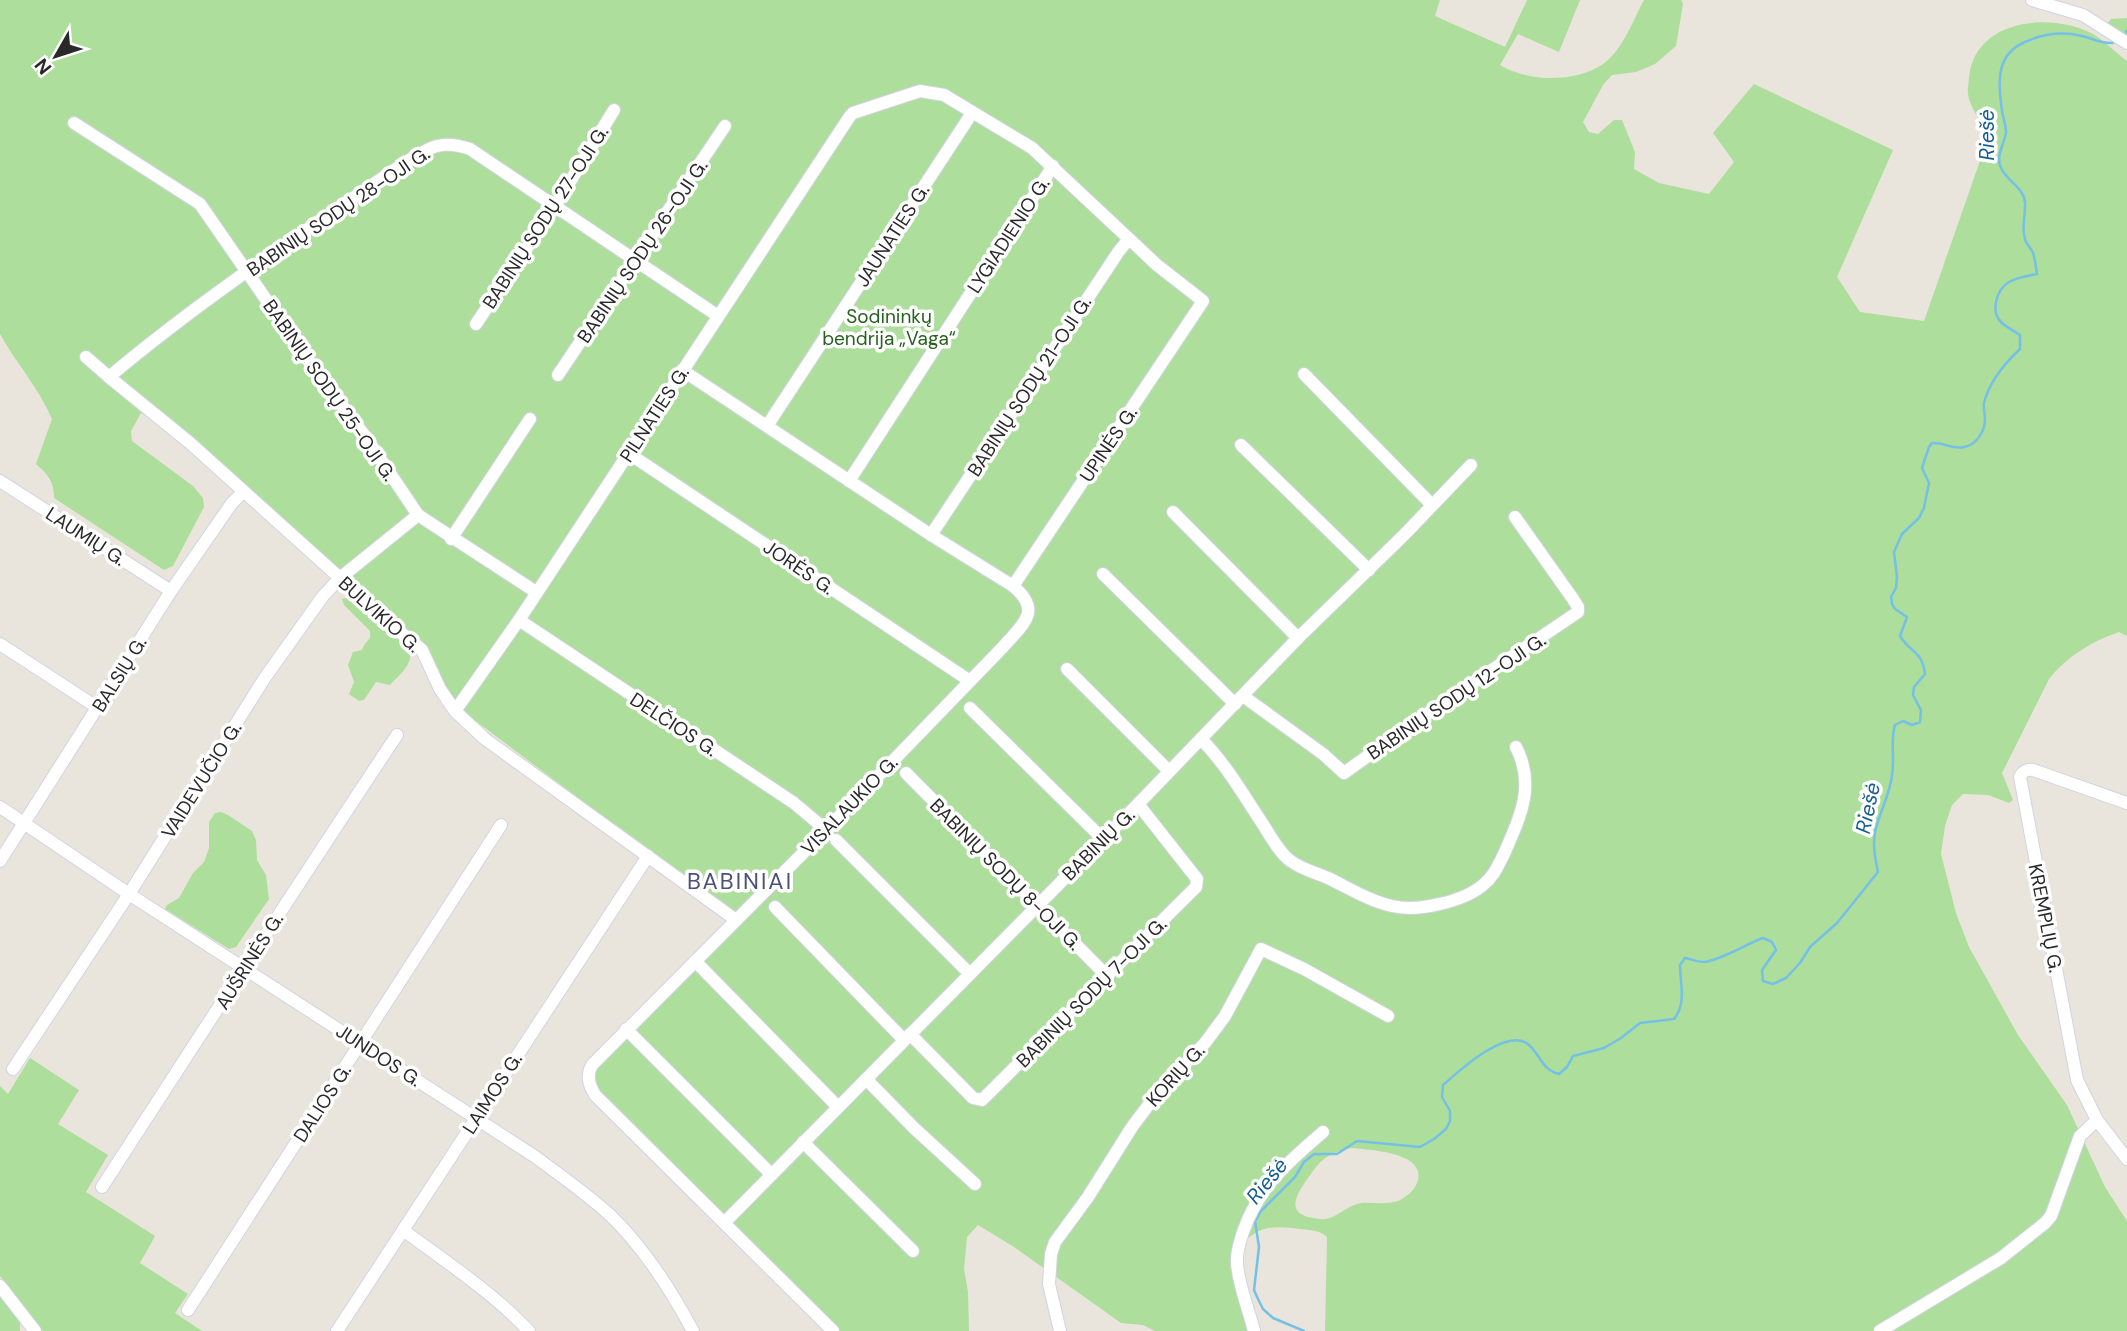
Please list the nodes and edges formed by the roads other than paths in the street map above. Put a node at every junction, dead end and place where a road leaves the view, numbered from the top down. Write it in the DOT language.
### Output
graph roads {
  1 [pos="2032,0"];
  2 [pos="2065,4"];
  3 [pos="2127,43"];
  4 [pos="614,110"];
  5 [pos="972,113"];
  6 [pos="74,123"];
  7 [pos="725,126"];
  8 [pos="1053,166"];
  9 [pos="555,206"];
  10 [pos="1129,239"];
  11 [pos="636,260"];
  12 [pos="246,272"];
  13 [pos="718,316"];
  14 [pos="476,324"];
  15 [pos="86,357"];
  16 [pos="682,370"];
  17 [pos="1304,374"];
  18 [pos="558,375"];
  19 [pos="109,377"];
  20 [pos="530,419"];
  21 [pos="767,426"];
  22 [pos="1241,445"];
  23 [pos="628,453"];
  24 [pos="1471,465"];
  25 [pos="0,481"];
  26 [pos="849,481"];
  27 [pos="243,492"];
  28 [pos="1432,505"];
  29 [pos="1173,512"];
  30 [pos="418,515"];
  31 [pos="1515,517"];
  32 [pos="931,535"];
  33 [pos="451,539"];
  34 [pos="1369,570"];
  35 [pos="1103,574"];
  36 [pos="340,578"];
  37 [pos="1013,586"];
  38 [pos="171,592"];
  39 [pos="536,592"];
  40 [pos="519,620"];
  41 [pos="1298,638"];
  42 [pos="0,644"];
  43 [pos="1067,669"];
  44 [pos="970,681"];
  45 [pos="1239,700"];
  46 [pos="98,708"];
  47 [pos="970,708"];
  48 [pos="454,712"];
  49 [pos="397,735"];
  50 [pos="1201,738"];
  51 [pos="1516,747"];
  52 [pos="1169,771"];
  53 [pos="905,773"];
  54 [pos="2127,803"];
  55 [pos="1138,804"];
  56 [pos="0,807"];
  57 [pos="24,822"];
  58 [pos="501,825"];
  59 [pos="826,830"];
  60 [pos="836,839"];
  61 [pos="1103,839"];
  62 [pos="648,856"];
  63 [pos="0,861"];
  64 [pos="129,894"];
  65 [pos="1037,906"];
  66 [pos="775,907"];
  67 [pos="736,920"];
  68 [pos="695,961"];
  69 [pos="244,968"];
  70 [pos="970,974"];
  71 [pos="1106,975"];
  72 [pos="1388,1016"];
  73 [pos="626,1029"];
  74 [pos="907,1037"];
  75 [pos="360,1043"];
  76 [pos="13,1069"];
  77 [pos="866,1079"];
  78 [pos="838,1107"];
  79 [pos="476,1118"];
  80 [pos="2096,1121"];
  81 [pos="1323,1132"];
  82 [pos="803,1142"];
  83 [pos="2127,1159"];
  84 [pos="771,1174"];
  85 [pos="975,1184"];
  86 [pos="102,1186"];
  87 [pos="724,1223"];
  88 [pos="403,1230"];
  89 [pos="913,1251"];
  90 [pos="0,1286"];
  91 [pos="188,1310"];
  92 [pos="35,1331"];
  93 [pos="337,1331"];
  94 [pos="529,1331"];
  95 [pos="692,1331"];
  96 [pos="832,1331"];
  97 [pos="1059,1331"];
  98 [pos="1254,1331"];
  99 [pos="1880,1331"];
  1 -- 2 [label="street"];
  2 -- 3 [label="street"];
  4 -- 9 [label="street, BABINIŲ SODŲ 27-OJI G."];
  5 -- 8 [label="street"];
  5 -- 13 [label="street, PILNATIES G."];
  5 -- 21 [label="street, JAUNATIES G."];
  6 -- 12 [label="street, BABINIŲ SODŲ 25-OJI G."];
  7 -- 11 [label="street, BABINIŲ SODŲ 26-OJI G."];
  8 -- 10 [label="street"];
  8 -- 26 [label="street, LYGIADIENIO G."];
  9 -- 11 [label="street, BABINIŲ SODŲ 28-OJI G."];
  9 -- 12 [label="street, BABINIŲ SODŲ 28-OJI G."];
  9 -- 14 [label="street, BABINIŲ SODŲ 27-OJI G."];
  10 -- 32 [label="street, BABINIŲ SODŲ 21-OJI G."];
  10 -- 37 [label="street, UPINĖS G."];
  11 -- 13 [label="street, BABINIŲ SODŲ 28-OJI G."];
  11 -- 18 [label="street, BABINIŲ SODŲ 26-OJI G."];
  12 -- 19 [label="street, BABINIŲ SODŲ 28-OJI G."];
  12 -- 30 [label="street, BABINIŲ SODŲ 25-OJI G."];
  13 -- 16 [label="street, PILNATIES G."];
  15 -- 19 [label="street, BULVIKIO G."];
  16 -- 21 [label="street"];
  16 -- 23 [label="street, PILNATIES G."];
  17 -- 28 [label="street"];
  19 -- 27 [label="street, BULVIKIO G."];
  20 -- 33 [label="street"];
  21 -- 26 [label="street"];
  22 -- 34 [label="street"];
  23 -- 39 [label="street, PILNATIES G."];
  23 -- 44 [label="street, JORĖS G."];
  24 -- 28 [label="street, BABINIŲ G."];
  25 -- 38 [label="street, LAUMIŲ G."];
  26 -- 32 [label="street"];
  27 -- 36 [label="street, BULVIKIO G."];
  27 -- 38 [label="street, BALSIŲ G."];
  28 -- 34 [label="street, BABINIŲ G."];
  29 -- 41 [label="street"];
  30 -- 33 [label="street, BABINIŲ SODŲ 25-OJI G."];
  30 -- 36 [label="street, VAIDEVUČIO G."];
  31 -- 45 [label="street, BABINIŲ SODŲ 12-OJI G."];
  32 -- 37 [label="street"];
  33 -- 39 [label="street, BABINIŲ SODŲ 25-OJI G."];
  34 -- 41 [label="street, BABINIŲ G."];
  35 -- 45 [label="street"];
  36 -- 48 [label="street, BULVIKIO G."];
  36 -- 64 [label="street, VAIDEVUČIO G."];
  37 -- 44 [label="street, VISALAUKIO G."];
  38 -- 46 [label="street, BALSIŲ G."];
  39 -- 40 [label="street, PILNATIES G."];
  40 -- 48 [label="street, PILNATIES G."];
  40 -- 59 [label="street, DELČIOS G."];
  41 -- 45 [label="street, BABINIŲ G."];
  42 -- 46 [label="street"];
  43 -- 52 [label="street"];
  44 -- 59 [label="street, VISALAUKIO G."];
  45 -- 50 [label="street, BABINIŲ G."];
  46 -- 57 [label="street, BALSIŲ G."];
  47 -- 61 [label="street"];
  48 -- 62 [label="street, BULVIKIO G."];
  49 -- 69 [label="street, AUŠRINĖS G."];
  50 -- 51 [label="street"];
  50 -- 52 [label="street, BABINIŲ G."];
  52 -- 55 [label="street, BABINIŲ G."];
  53 -- 65 [label="street, BABINIŲ SODŲ 8-OJI G."];
  54 -- 80 [label="street, KREMPLIŲ G."];
  55 -- 61 [label="street, BABINIŲ G."];
  55 -- 71 [label="street, BABINIŲ SODŲ 7-OJI G."];
  56 -- 57 [label="street"];
  57 -- 63 [label="street, BALSIŲ G."];
  57 -- 64 [label="street, JUNDOS G."];
  58 -- 75 [label="street, DALIOS G."];
  59 -- 67 [label="street, VISALAUKIO G."];
  60 -- 70 [label="street"];
  61 -- 65 [label="street, BABINIŲ G."];
  62 -- 67 [label="street, BULVIKIO G."];
  62 -- 79 [label="street, LAIMOS G."];
  64 -- 69 [label="street, JUNDOS G."];
  64 -- 76 [label="street, VAIDEVUČIO G."];
  65 -- 70 [label="street, BABINIŲ G."];
  65 -- 71 [label="street, BABINIŲ SODŲ 8-OJI G."];
  66 -- 74 [label="street"];
  67 -- 68 [label="street, VISALAUKIO G."];
  68 -- 73 [label="street, VISALAUKIO G."];
  68 -- 78 [label="street"];
  69 -- 75 [label="street, JUNDOS G."];
  69 -- 86 [label="street, AUŠRINĖS G."];
  70 -- 74 [label="street, BABINIŲ G."];
  71 -- 74 [label="street, BABINIŲ SODŲ 7-OJI G."];
  72 -- 97 [label="street, KORIŲ G."];
  73 -- 84 [label="street"];
  73 -- 87 [label="street, VISALAUKIO G."];
  74 -- 77 [label="street, BABINIŲ G."];
  75 -- 79 [label="street, JUNDOS G."];
  75 -- 91 [label="street, DALIOS G."];
  77 -- 78 [label="street, BABINIŲ G."];
  77 -- 85 [label="street"];
  78 -- 82 [label="street, BABINIŲ G."];
  79 -- 88 [label="street, LAIMOS G."];
  79 -- 95 [label="street, JUNDOS G."];
  80 -- 83 [label="street, KREMPLIŲ G."];
  80 -- 99 [label="street"];
  81 -- 98 [label="street"];
  82 -- 84 [label="street, BABINIŲ G."];
  82 -- 89 [label="street"];
  84 -- 87 [label="street, BABINIŲ G."];
  87 -- 96 [label="street, VISALAUKIO G."];
  88 -- 93 [label="street, LAIMOS G."];
  88 -- 94 [label="street"];
  90 -- 92 [label="street"];
}
